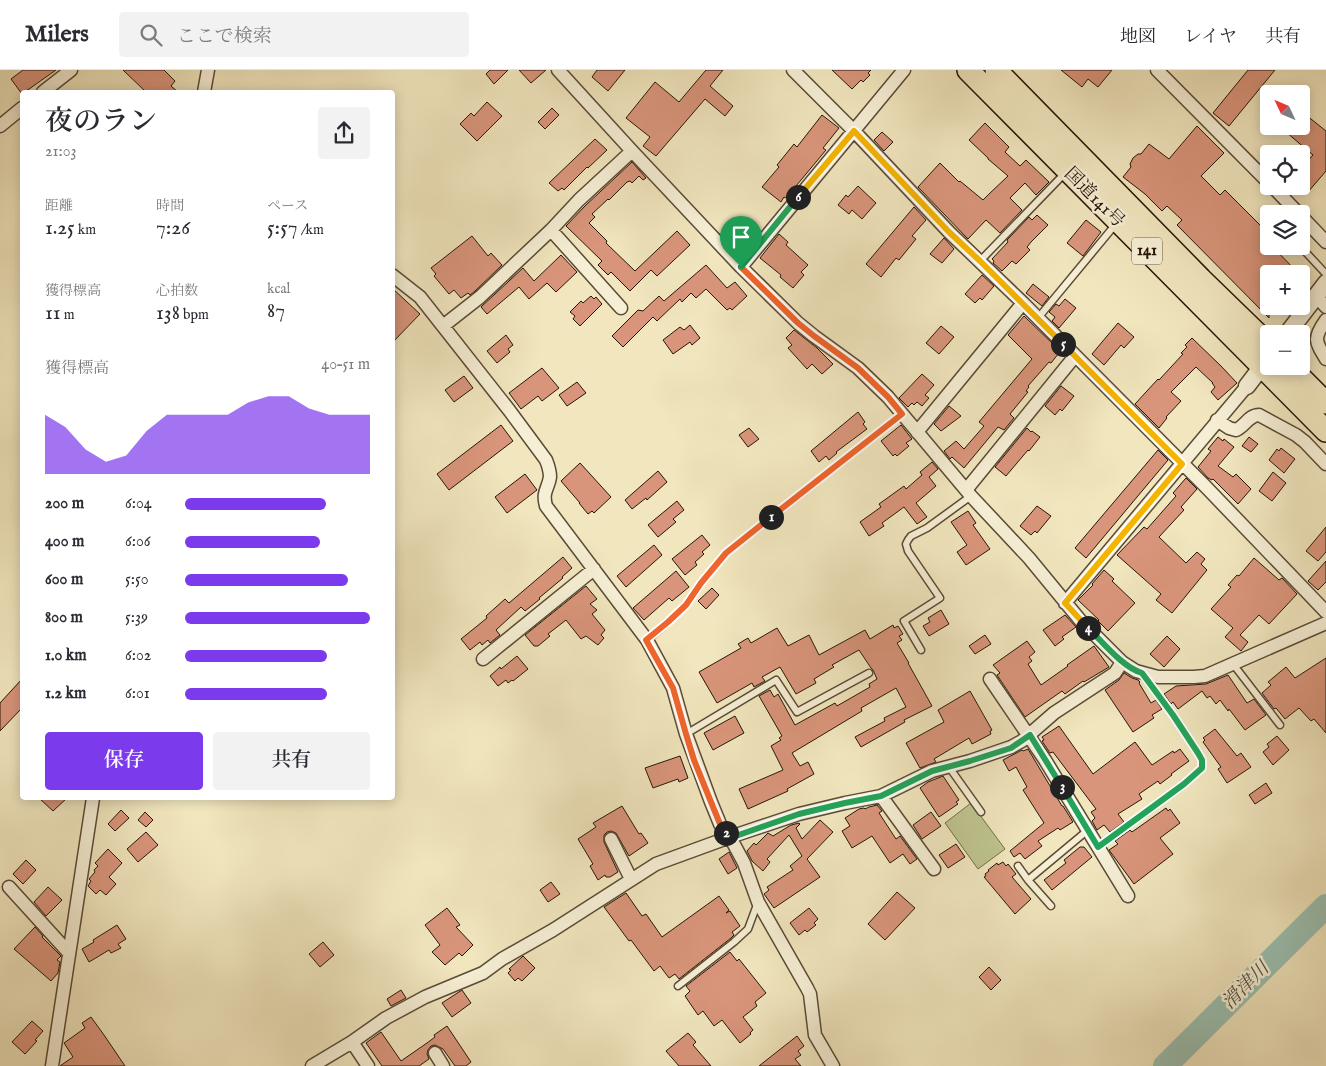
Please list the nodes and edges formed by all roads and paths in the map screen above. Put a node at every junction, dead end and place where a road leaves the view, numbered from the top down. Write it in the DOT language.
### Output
graph roads {
  1 [pos="71,70"];
  2 [pos="208,70"];
  3 [pos="558,70"];
  4 [pos="793,70"];
  5 [pos="904,70"];
  6 [pos="968,70"];
  7 [pos="996,70"];
  8 [pos="1157,70"];
  9 [pos="46,90"];
  10 [pos="204,90"];
  11 [pos="20,110"];
  12 [pos="0,126"];
  13 [pos="854,131"];
  14 [pos="632,151"];
  15 [pos="1067,171"];
  16 [pos="1260,174"];
  17 [pos="1281,195"];
  18 [pos="1290,205"];
  19 [pos="1118,222"];
  20 [pos="1310,225"];
  21 [pos="551,230"];
  22 [pos="1326,242"];
  23 [pos="1308,255"];
  24 [pos="980,261"];
  25 [pos="741,267"];
  26 [pos="1326,274"];
  27 [pos="395,277"];
  28 [pos="1326,283"];
  29 [pos="1321,302"];
  30 [pos="1023,303"];
  31 [pos="621,308"];
  32 [pos="1038,318"];
  33 [pos="1326,320"];
  34 [pos="1297,325"];
  35 [pos="443,326"];
  36 [pos="1260,336"];
  37 [pos="1075,356"];
  38 [pos="1260,357"];
  39 [pos="1326,359"];
  40 [pos="1260,369"];
  41 [pos="1276,375"];
  42 [pos="1299,375"];
  43 [pos="1247,386"];
  44 [pos="1326,403"];
  45 [pos="902,414"];
  46 [pos="1217,420"];
  47 [pos="1326,431"];
  48 [pos="916,432"];
  49 [pos="1182,464"];
  50 [pos="1326,464"];
  51 [pos="968,493"];
  52 [pos="594,569"];
  53 [pos="1065,603"];
  54 [pos="1326,612"];
  55 [pos="1326,623"];
  56 [pos="646,640"];
  57 [pos="921,650"];
  58 [pos="483,659"];
  59 [pos="1122,662"];
  60 [pos="1233,664"];
  61 [pos="869,673"];
  62 [pos="1142,673"];
  63 [pos="990,679"];
  64 [pos="1280,725"];
  65 [pos="686,734"];
  66 [pos="1030,735"];
  67 [pos="949,767"];
  68 [pos="881,796"];
  69 [pos="92,800"];
  70 [pos="981,812"];
  71 [pos="1088,830"];
  72 [pos="730,838"];
  73 [pos="611,839"];
  74 [pos="1098,847"];
  75 [pos="1018,866"];
  76 [pos="934,868"];
  77 [pos="631,879"];
  78 [pos="1028,880"];
  79 [pos="9,888"];
  80 [pos="1128,896"];
  81 [pos="758,902"];
  82 [pos="1051,906"];
  83 [pos="68,953"];
  84 [pos="678,986"];
  85 [pos="352,1042"];
  86 [pos="435,1053"];
  87 [pos="52,1066"];
  88 [pos="312,1066"];
  89 [pos="368,1066"];
  90 [pos="443,1066"];
  91 [pos="833,1066"];
  1 -- 9 [label="street"];
  2 -- 10 [label="street"];
  3 -- 14 [label="street"];
  4 -- 13 [label="street"];
  5 -- 13 [label="street"];
  6 -- 15 [label="highway, 国道141号 / 141"];
  7 -- 36 [label="highway, 国道141号 / 141"];
  8 -- 16 [label="street"];
  11 -- 12 [label="street"];
  13 -- 24 [label="street"];
  13 -- 25 [label="street"];
  14 -- 21 [label="street"];
  14 -- 25 [label="street"];
  15 -- 19 [label="highway, 国道141号 / 141"];
  15 -- 24 [label="lane"];
  17 -- 18 [label="street"];
  19 -- 32 [label="lane"];
  19 -- 38 [label="highway, 国道141号 / 141"];
  20 -- 22 [label="street"];
  21 -- 31 [label="street"];
  21 -- 35 [label="street"];
  23 -- 26 [label="lane"];
  24 -- 30 [label="street"];
  25 -- 45 [label="street"];
  27 -- 35 [label="street"];
  28 -- 29 [label="street"];
  29 -- 34 [label="street"];
  30 -- 32 [label="street"];
  30 -- 48 [label="street"];
  32 -- 37 [label="street"];
  33 -- 39 [label="street"];
  35 -- 52 [label="street"];
  37 -- 49 [label="street"];
  37 -- 51 [label="street"];
  40 -- 43 [label="street"];
  41 -- 47 [label="highway, 国道141号 / 141"];
  42 -- 44 [label="highway"];
  43 -- 46 [label="street"];
  45 -- 48 [label="street"];
  45 -- 56 [label="lane"];
  46 -- 49 [label="street"];
  46 -- 50 [label="street"];
  48 -- 51 [label="street"];
  49 -- 53 [label="street"];
  49 -- 54 [label="street"];
  51 -- 53 [label="street"];
  51 -- 57 [label="lane"];
  52 -- 56 [label="street"];
  52 -- 58 [label="street"];
  53 -- 59 [label="street"];
  55 -- 60 [label="street"];
  56 -- 65 [label="street"];
  59 -- 62 [label="street"];
  59 -- 66 [label="street"];
  60 -- 62 [label="street"];
  60 -- 64 [label="lane"];
  61 -- 65 [label="lane"];
  62 -- 74 [label="lane"];
  63 -- 66 [label="street"];
  65 -- 72 [label="street"];
  66 -- 67 [label="street"];
  66 -- 71 [label="street"];
  67 -- 68 [label="street"];
  67 -- 70 [label="lane"];
  68 -- 72 [label="street"];
  68 -- 76 [label="street"];
  69 -- 83 [label="street"];
  71 -- 74 [label="street"];
  71 -- 78 [label="lane"];
  72 -- 77 [label="street"];
  72 -- 81 [label="street"];
  73 -- 77 [label="street"];
  74 -- 80 [label="street"];
  75 -- 78 [label="lane"];
  77 -- 85 [label="street"];
  78 -- 82 [label="lane"];
  79 -- 83 [label="street"];
  81 -- 84 [label="lane"];
  81 -- 91 [label="street"];
  83 -- 87 [label="street"];
  85 -- 88 [label="street"];
  85 -- 89 [label="street"];
  86 -- 90 [label="street"];
}
